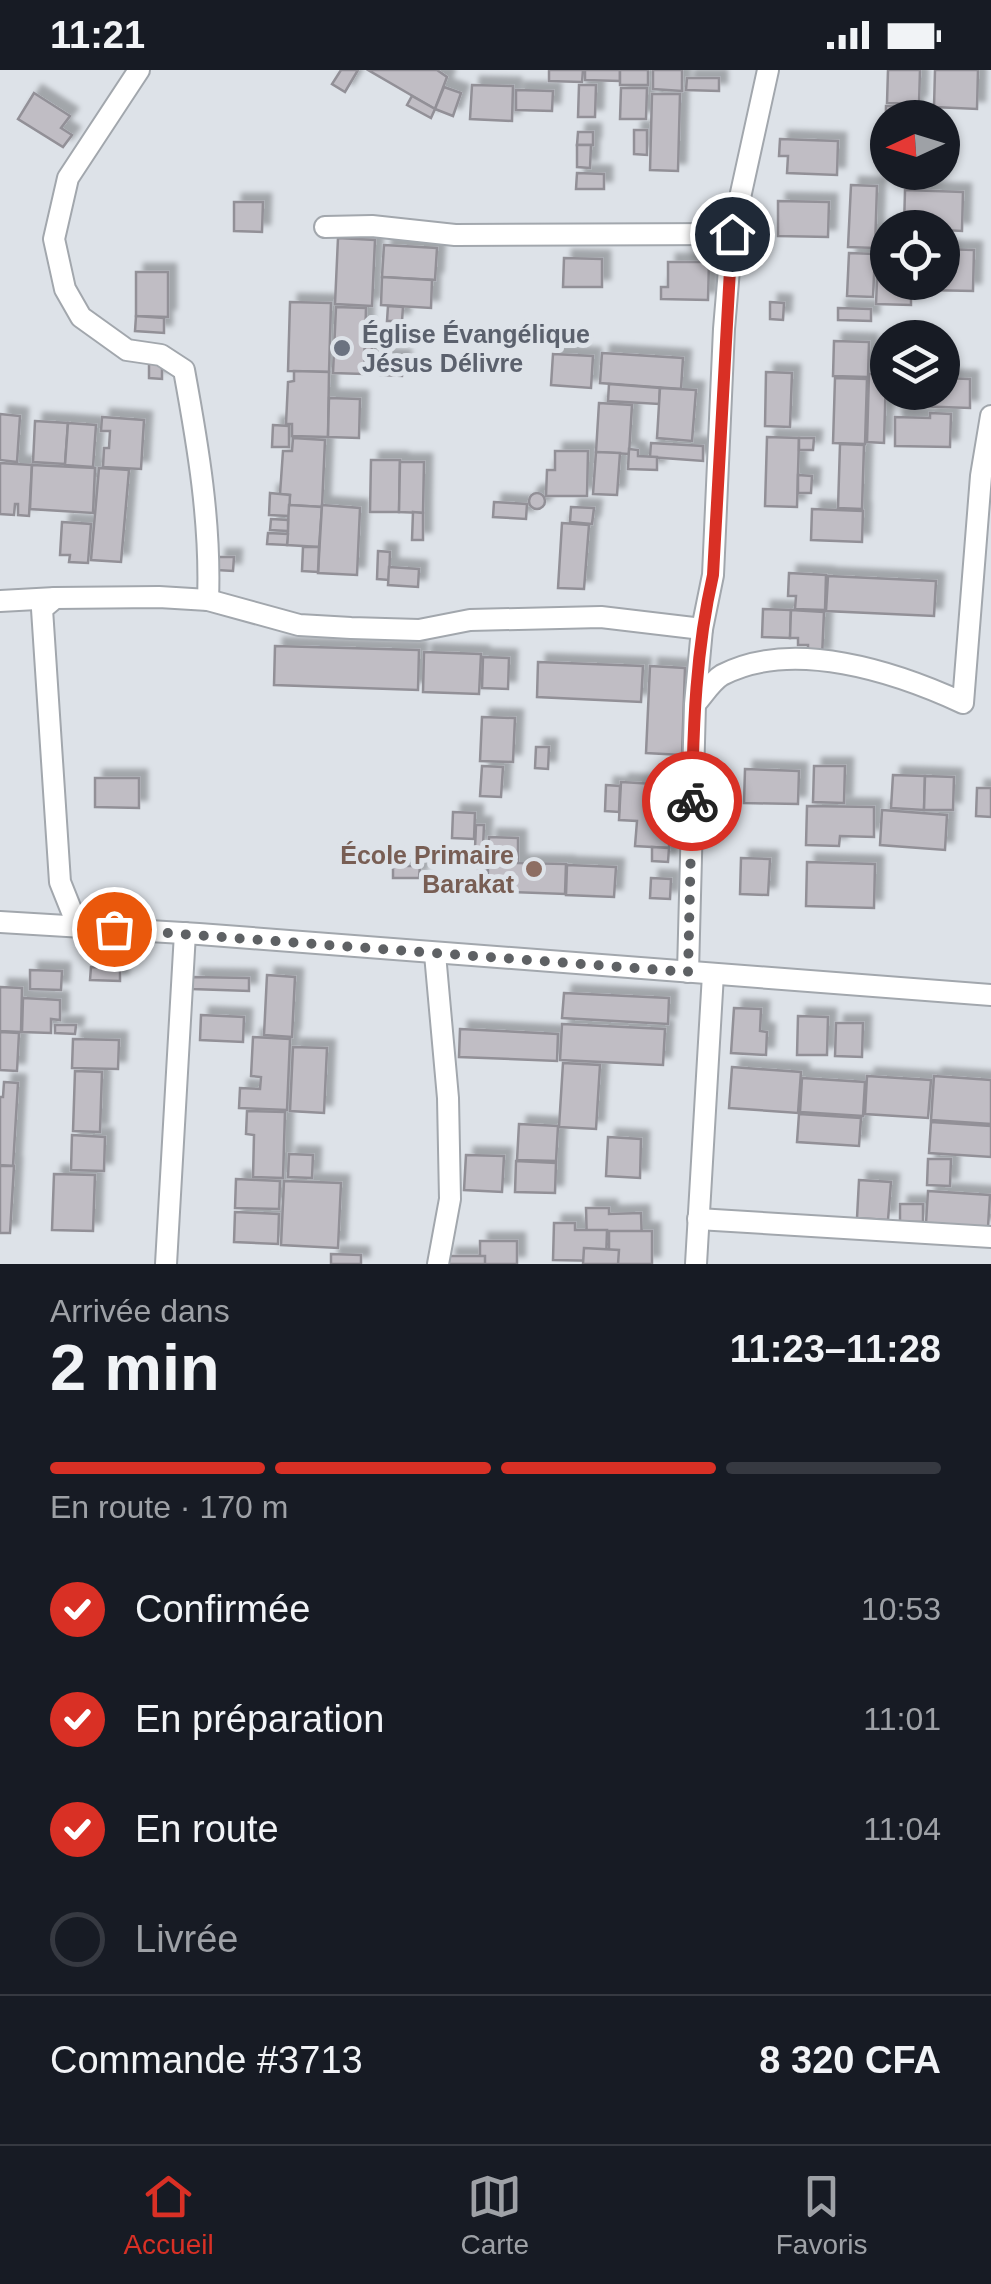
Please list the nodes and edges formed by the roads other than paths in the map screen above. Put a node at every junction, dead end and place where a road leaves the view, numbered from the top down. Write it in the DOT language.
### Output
graph roads {
  1 [pos="138,70"];
  2 [pos="768,70"];
  3 [pos="324,228"];
  4 [pos="732,234"];
  5 [pos="991,416"];
  6 [pos="55,598"];
  7 [pos="208,600"];
  8 [pos="0,601"];
  9 [pos="702,629"];
  10 [pos="695,704"];
  11 [pos="0,922"];
  12 [pos="78,927"];
  13 [pos="185,933"];
  14 [pos="435,954"];
  15 [pos="688,972"];
  16 [pos="714,974"];
  17 [pos="991,995"];
  18 [pos="698,1219"];
  19 [pos="991,1237"];
  20 [pos="166,1264"];
  21 [pos="438,1264"];
  22 [pos="696,1264"];
  1 -- 7 [label="street"];
  2 -- 4 [label="street"];
  3 -- 4 [label="street"];
  4 -- 9 [label="street"];
  5 -- 10 [label="street"];
  6 -- 7 [label="street"];
  6 -- 8 [label="street"];
  6 -- 12 [label="street"];
  7 -- 9 [label="street"];
  9 -- 10 [label="street"];
  10 -- 15 [label="street"];
  11 -- 12 [label="street"];
  12 -- 13 [label="street"];
  13 -- 14 [label="street"];
  13 -- 20 [label="street"];
  14 -- 15 [label="street"];
  14 -- 21 [label="street"];
  15 -- 16 [label="street"];
  16 -- 17 [label="street"];
  16 -- 18 [label="street"];
  18 -- 19 [label="street"];
  18 -- 22 [label="street"];
}
